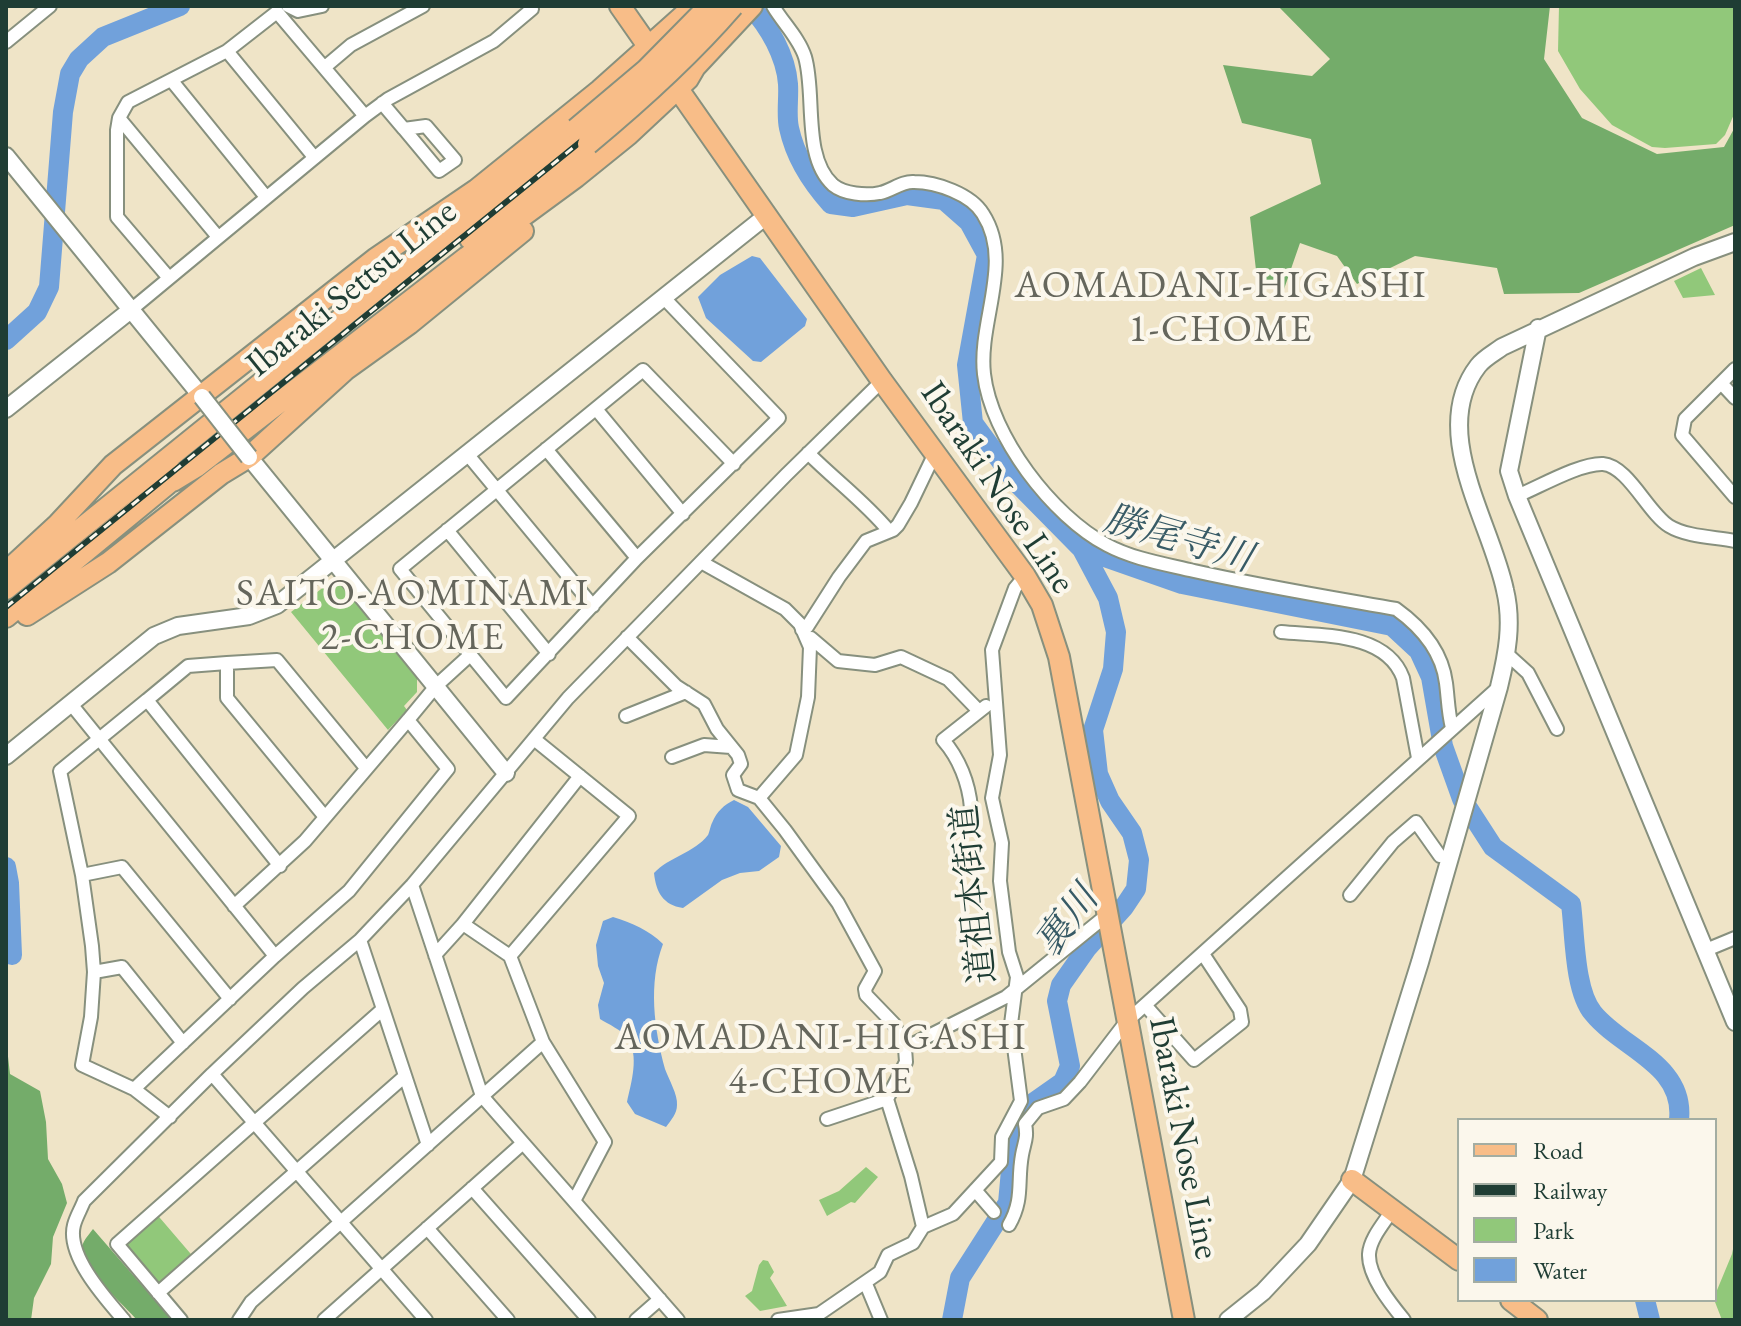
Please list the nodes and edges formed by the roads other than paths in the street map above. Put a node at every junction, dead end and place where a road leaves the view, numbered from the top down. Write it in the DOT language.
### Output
graph roads {
  1 [pos="50,6"];
  2 [pos="288,6"];
  3 [pos="322,6"];
  4 [pos="423,6"];
  5 [pos="529,6"];
  6 [pos="620,6"];
  7 [pos="694,6"];
  8 [pos="709,6"];
  9 [pos="733,6"];
  10 [pos="752,6"];
  11 [pos="773,6"];
  12 [pos="6,42"];
  13 [pos="647,47"];
  14 [pos="227,51"];
  15 [pos="325,67"];
  16 [pos="172,81"];
  17 [pos="676,90"];
  18 [pos="382,103"];
  19 [pos="365,116"];
  20 [pos="119,118"];
  21 [pos="404,129"];
  22 [pos="582,136"];
  23 [pos="6,156"];
  24 [pos="314,157"];
  25 [pos="576,177"];
  26 [pos="476,190"];
  27 [pos="266,197"];
  28 [pos="766,216"];
  29 [pos="218,237"];
  30 [pos="1735,242"];
  31 [pos="169,278"];
  32 [pos="664,298"];
  33 [pos="132,309"];
  34 [pos="1538,328"];
  35 [pos="1735,369"];
  36 [pos="882,381"];
  37 [pos="1721,383"];
  38 [pos="202,397"];
  39 [pos="1735,398"];
  40 [pos="6,409"];
  41 [pos="596,409"];
  42 [pos="546,449"];
  43 [pos="808,453"];
  44 [pos="935,453"];
  45 [pos="468,455"];
  46 [pos="249,457"];
  47 [pos="734,464"];
  48 [pos="166,472"];
  49 [pos="497,490"];
  50 [pos="1517,496"];
  51 [pos="1735,497"];
  52 [pos="683,514"];
  53 [pos="447,530"];
  54 [pos="889,531"];
  55 [pos="1735,541"];
  56 [pos="637,558"];
  57 [pos="335,561"];
  58 [pos="701,562"];
  59 [pos="6,572"];
  60 [pos="1025,576"];
  61 [pos="6,589"];
  62 [pos="593,606"];
  63 [pos="8,624"];
  64 [pos="1281,632"];
  65 [pos="804,635"];
  66 [pos="627,637"];
  67 [pos="549,654"];
  68 [pos="1507,654"];
  69 [pos="470,655"];
  70 [pos="227,663"];
  71 [pos="436,686"];
  72 [pos="1499,687"];
  73 [pos="686,692"];
  74 [pos="147,700"];
  75 [pos="996,702"];
  76 [pos="71,704"];
  77 [pos="978,710"];
  78 [pos="626,716"];
  79 [pos="408,720"];
  80 [pos="1452,728"];
  81 [pos="1557,729"];
  82 [pos="98,739"];
  83 [pos="534,739"];
  84 [pos="731,747"];
  85 [pos="6,756"];
  86 [pos="672,757"];
  87 [pos="1418,758"];
  88 [pos="366,768"];
  89 [pos="506,773"];
  90 [pos="580,776"];
  91 [pos="759,798"];
  92 [pos="971,808"];
  93 [pos="325,817"];
  94 [pos="1440,856"];
  95 [pos="280,866"];
  96 [pos="82,875"];
  97 [pos="412,885"];
  98 [pos="1350,895"];
  99 [pos="234,906"];
  100 [pos="1107,915"];
  101 [pos="463,924"];
  102 [pos="1735,938"];
  103 [pos="360,940"];
  104 [pos="1706,950"];
  105 [pos="1203,954"];
  106 [pos="435,955"];
  107 [pos="275,956"];
  108 [pos="510,956"];
  109 [pos="94,972"];
  110 [pos="1017,989"];
  111 [pos="230,999"];
  112 [pos="1145,1005"];
  113 [pos="383,1009"];
  114 [pos="1126,1022"];
  115 [pos="1735,1022"];
  116 [pos="543,1042"];
  117 [pos="183,1043"];
  118 [pos="905,1048"];
  119 [pos="212,1074"];
  120 [pos="405,1076"];
  121 [pos="134,1089"];
  122 [pos="482,1096"];
  123 [pos="887,1099"];
  124 [pos="170,1117"];
  125 [pos="827,1119"];
  126 [pos="1010,1121"];
  127 [pos="254,1123"];
  128 [pos="1025,1124"];
  129 [pos="523,1143"];
  130 [pos="428,1145"];
  131 [pos="296,1172"];
  132 [pos="1352,1180"];
  133 [pos="472,1188"];
  134 [pos="975,1190"];
  135 [pos="574,1201"];
  136 [pos="1393,1209"];
  137 [pos="994,1212"];
  138 [pos="341,1222"];
  139 [pos="1009,1225"];
  140 [pos="923,1227"];
  141 [pos="427,1228"];
  142 [pos="1457,1258"];
  143 [pos="381,1269"];
  144 [pos="866,1284"];
  145 [pos="158,1293"];
  146 [pos="660,1299"];
  147 [pos="1514,1302"];
  148 [pos="333,1317"];
  149 [pos="819,1317"];
  150 [pos="124,1320"];
  151 [pos="181,1320"];
  152 [pos="239,1320"];
  153 [pos="426,1320"];
  154 [pos="508,1320"];
  155 [pos="589,1320"];
  156 [pos="636,1320"];
  157 [pos="678,1320"];
  158 [pos="778,1320"];
  159 [pos="881,1320"];
  160 [pos="1184,1320"];
  161 [pos="1228,1320"];
  162 [pos="1404,1320"];
  163 [pos="1537,1320"];
  1 -- 12 [label="street"];
  2 -- 3 [label="street"];
  4 -- 15 [label="street"];
  5 -- 18 [label="street"];
  6 -- 13 [label="main road, Ibaraki Nose Line"];
  7 -- 13 [label="main road"];
  8 -- 22 [label="main road, Ibaraki Settsu Line, bridge"];
  9 -- 22 [label="main road, Ibaraki Settsu Line, bridge"];
  10 -- 17 [label="main road"];
  11 -- 80 [label="street"];
  13 -- 17 [label="main road, Ibaraki Nose Line"];
  13 -- 26 [label="main road"];
  14 -- 15 [label="street"];
  14 -- 16 [label="street"];
  14 -- 24 [label="street"];
  15 -- 19 [label="street"];
  16 -- 20 [label="street"];
  16 -- 27 [label="street"];
  17 -- 25 [label="main road"];
  17 -- 28 [label="main road, Ibaraki Nose Line"];
  18 -- 19 [label="street"];
  18 -- 21 [label="street"];
  19 -- 24 [label="street"];
  20 -- 29 [label="street"];
  20 -- 31 [label="street"];
  22 -- 48 [label="main road, Ibaraki Settsu Line"];
  23 -- 33 [label="street"];
  24 -- 27 [label="street"];
  25 -- 46 [label="main road"];
  25 -- 48 [label="main road"];
  26 -- 38 [label="main road"];
  26 -- 48 [label="main road"];
  27 -- 29 [label="street"];
  28 -- 32 [label="street"];
  28 -- 36 [label="main road, Ibaraki Nose Line"];
  29 -- 31 [label="street"];
  30 -- 34 [label="street"];
  31 -- 33 [label="street"];
  32 -- 45 [label="street"];
  32 -- 47 [label="street"];
  33 -- 38 [label="street"];
  33 -- 40 [label="street"];
  34 -- 50 [label="street"];
  34 -- 68 [label="street"];
  35 -- 37 [label="street"];
  36 -- 43 [label="street"];
  36 -- 44 [label="main road, Ibaraki Nose Line"];
  37 -- 39 [label="street"];
  37 -- 51 [label="street"];
  38 -- 46 [label="street, bridge"];
  38 -- 59 [label="main road"];
  41 -- 42 [label="street"];
  41 -- 47 [label="street"];
  41 -- 52 [label="street"];
  42 -- 49 [label="street"];
  42 -- 56 [label="street"];
  43 -- 54 [label="street"];
  43 -- 58 [label="street"];
  44 -- 54 [label="street"];
  44 -- 60 [label="main road, Ibaraki Nose Line"];
  45 -- 49 [label="street"];
  45 -- 57 [label="street"];
  46 -- 57 [label="street"];
  46 -- 63 [label="main road"];
  47 -- 52 [label="street"];
  48 -- 61 [label="main road, Ibaraki Settsu Line"];
  48 -- 63 [label="main road, Ibaraki Settsu Line"];
  49 -- 53 [label="street"];
  49 -- 62 [label="street"];
  50 -- 55 [label="street"];
  50 -- 104 [label="street"];
  52 -- 56 [label="street"];
  53 -- 67 [label="street"];
  53 -- 69 [label="street"];
  54 -- 65 [label="street"];
  56 -- 62 [label="street"];
  57 -- 71 [label="street"];
  57 -- 76 [label="street"];
  58 -- 65 [label="street"];
  58 -- 66 [label="street"];
  60 -- 75 [label="street, 道祖本街道"];
  60 -- 100 [label="main road, Ibaraki Nose Line"];
  62 -- 67 [label="street"];
  64 -- 87 [label="street"];
  65 -- 77 [label="street"];
  65 -- 91 [label="street"];
  66 -- 73 [label="street"];
  66 -- 83 [label="street"];
  67 -- 69 [label="street"];
  68 -- 72 [label="street"];
  68 -- 81 [label="street"];
  69 -- 71 [label="street"];
  70 -- 74 [label="street"];
  70 -- 88 [label="street"];
  70 -- 93 [label="street"];
  71 -- 79 [label="street"];
  71 -- 89 [label="street"];
  72 -- 80 [label="street"];
  72 -- 132 [label="street"];
  73 -- 78 [label="street"];
  73 -- 84 [label="street"];
  74 -- 82 [label="street"];
  74 -- 95 [label="street"];
  75 -- 77 [label="street"];
  75 -- 110 [label="street, 道祖本街道"];
  76 -- 82 [label="street"];
  76 -- 85 [label="street"];
  77 -- 92 [label="street"];
  79 -- 88 [label="street"];
  79 -- 107 [label="street"];
  80 -- 87 [label="street"];
  82 -- 96 [label="street"];
  82 -- 99 [label="street"];
  83 -- 89 [label="street"];
  83 -- 90 [label="street"];
  84 -- 86 [label="street"];
  84 -- 91 [label="street"];
  87 -- 105 [label="street"];
  88 -- 93 [label="street"];
  89 -- 97 [label="street"];
  90 -- 101 [label="street"];
  90 -- 108 [label="street"];
  91 -- 118 [label="street"];
  93 -- 95 [label="street"];
  94 -- 98 [label="street"];
  95 -- 99 [label="street"];
  96 -- 109 [label="street"];
  96 -- 111 [label="street"];
  97 -- 103 [label="street"];
  97 -- 106 [label="street"];
  99 -- 107 [label="street"];
  100 -- 110 [label="street"];
  100 -- 114 [label="main road, Ibaraki Nose Line"];
  101 -- 106 [label="street"];
  101 -- 108 [label="street"];
  102 -- 104 [label="street"];
  103 -- 113 [label="street"];
  103 -- 119 [label="street"];
  104 -- 115 [label="street"];
  105 -- 112 [label="street"];
  105 -- 112 [label="street"];
  106 -- 122 [label="street"];
  107 -- 111 [label="street"];
  108 -- 116 [label="street"];
  109 -- 117 [label="street"];
  109 -- 121 [label="street"];
  110 -- 118 [label="street"];
  110 -- 126 [label="street, 道祖本街道"];
  111 -- 117 [label="street"];
  112 -- 114 [label="street"];
  113 -- 120 [label="street"];
  113 -- 127 [label="street"];
  114 -- 128 [label="street"];
  114 -- 160 [label="main road, Ibaraki Nose Line"];
  116 -- 122 [label="street"];
  116 -- 135 [label="street"];
  117 -- 121 [label="street"];
  118 -- 123 [label="street"];
  119 -- 124 [label="street"];
  119 -- 127 [label="street"];
  120 -- 130 [label="street"];
  120 -- 131 [label="street"];
  121 -- 124 [label="street"];
  122 -- 129 [label="street"];
  122 -- 130 [label="street"];
  123 -- 125 [label="street"];
  123 -- 140 [label="street"];
  124 -- 150 [label="street"];
  126 -- 128 [label="street"];
  126 -- 134 [label="street, 道祖本街道"];
  127 -- 131 [label="street"];
  127 -- 145 [label="street"];
  128 -- 139 [label="street"];
  129 -- 133 [label="street"];
  129 -- 135 [label="street"];
  130 -- 138 [label="street"];
  131 -- 138 [label="street"];
  131 -- 145 [label="street"];
  132 -- 136 [label="main road"];
  132 -- 161 [label="street"];
  133 -- 141 [label="street"];
  133 -- 155 [label="street"];
  134 -- 137 [label="street"];
  134 -- 140 [label="street"];
  135 -- 146 [label="street"];
  136 -- 142 [label="main road"];
  136 -- 162 [label="street"];
  138 -- 143 [label="street"];
  138 -- 152 [label="street"];
  140 -- 144 [label="street"];
  141 -- 143 [label="street"];
  141 -- 154 [label="street"];
  143 -- 148 [label="street"];
  143 -- 153 [label="street"];
  144 -- 149 [label="street"];
  144 -- 159 [label="street"];
  145 -- 151 [label="street"];
  146 -- 156 [label="street"];
  146 -- 157 [label="street"];
  147 -- 163 [label="main road"];
  149 -- 158 [label="street"];
}
